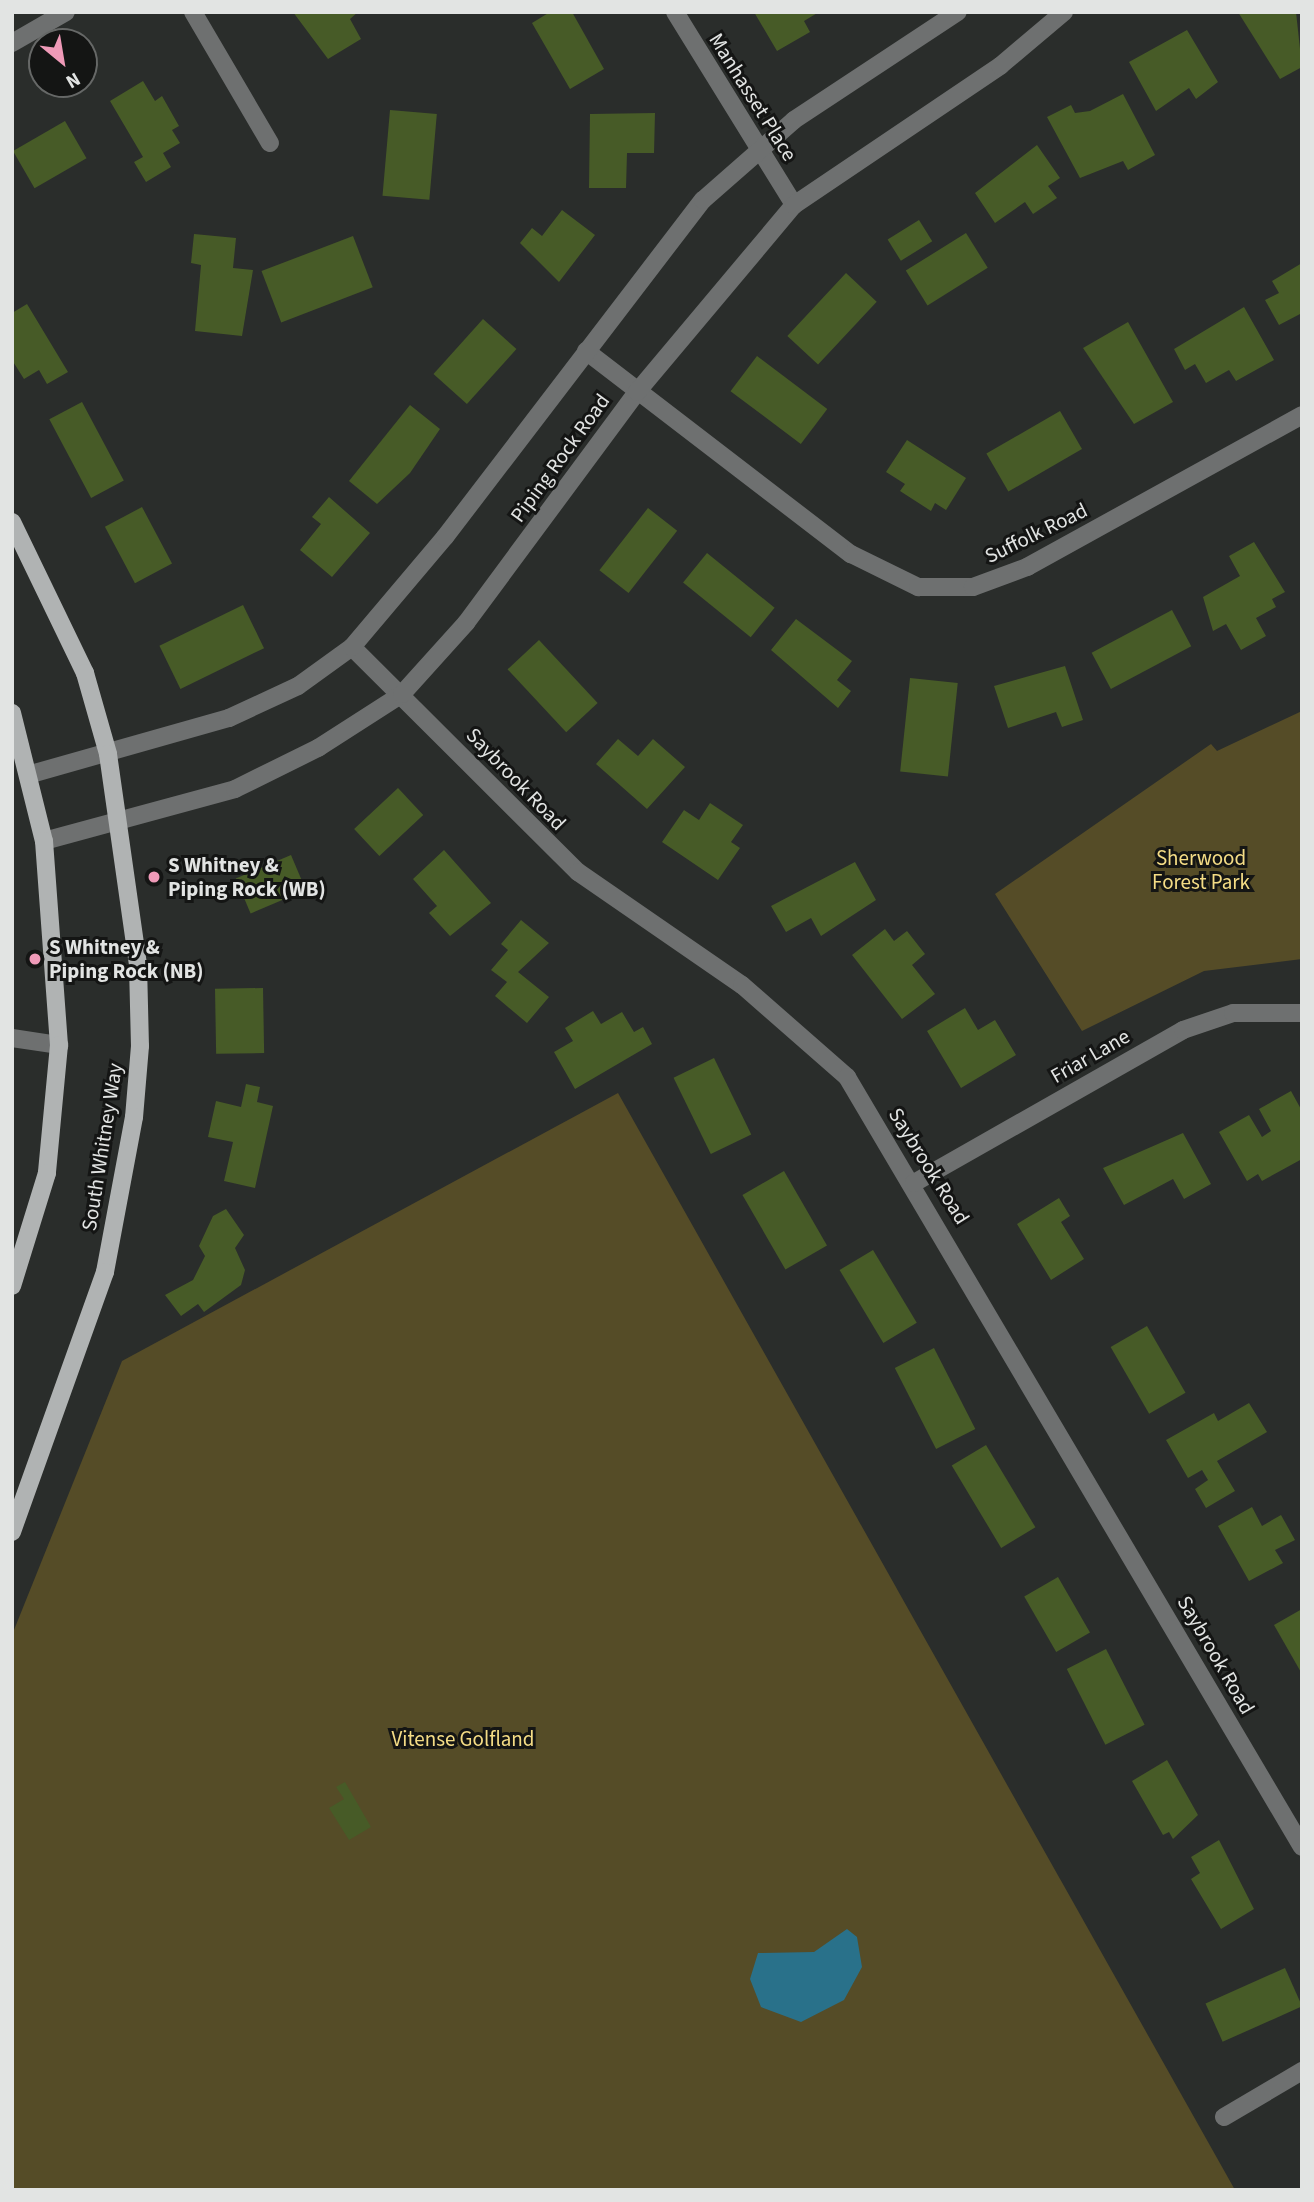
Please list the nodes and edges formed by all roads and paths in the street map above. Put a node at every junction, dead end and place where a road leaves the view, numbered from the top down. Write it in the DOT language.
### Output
graph roads {
  1 [pos="66,12"];
  2 [pos="193,12"];
  3 [pos="675,12"];
  4 [pos="958,12"];
  5 [pos="1063,12"];
  6 [pos="12,43"];
  7 [pos="270,143"];
  8 [pos="757,152"];
  9 [pos="794,205"];
  10 [pos="586,351"];
  11 [pos="637,392"];
  12 [pos="1302,415"];
  13 [pos="12,522"];
  14 [pos="352,647"];
  15 [pos="402,694"];
  16 [pos="12,713"];
  17 [pos="108,754"];
  18 [pos="31,774"];
  19 [pos="121,821"];
  20 [pos="44,841"];
  21 [pos="1302,1013"];
  22 [pos="12,1038"];
  23 [pos="59,1045"];
  24 [pos="914,1183"];
  25 [pos="12,1286"];
  26 [pos="12,1532"];
  27 [pos="1302,1847"];
  28 [pos="1302,2071"];
  29 [pos="1224,2117"];
  1 -- 6 [label="street"];
  2 -- 7 [label="street"];
  3 -- 8 [label="street, Manhasset Place"];
  4 -- 8 [label="street, Piping Rock Road"];
  5 -- 9 [label="street, Piping Rock Road"];
  8 -- 9 [label="street, Manhasset Place"];
  8 -- 10 [label="street, Piping Rock Road"];
  9 -- 11 [label="street, Piping Rock Road"];
  10 -- 11 [label="street, Suffolk Road"];
  10 -- 14 [label="street, Piping Rock Road"];
  11 -- 12 [label="street, Suffolk Road"];
  11 -- 15 [label="street, Piping Rock Road"];
  13 -- 17 [label="main road, South Whitney Way"];
  14 -- 15 [label="street, Saybrook Road"];
  14 -- 17 [label="street, Piping Rock Road"];
  15 -- 19 [label="street, Piping Rock Road"];
  15 -- 24 [label="street, Saybrook Road"];
  16 -- 18 [label="main road"];
  17 -- 18 [label="street, Piping Rock Road"];
  17 -- 19 [label="main road, South Whitney Way"];
  18 -- 20 [label="main road"];
  19 -- 20 [label="street, Piping Rock Road"];
  19 -- 26 [label="main road, South Whitney Way"];
  20 -- 23 [label="main road"];
  21 -- 24 [label="street, Friar Lane"];
  22 -- 23 [label="street"];
  23 -- 25 [label="main road"];
  24 -- 27 [label="street, Saybrook Road"];
  28 -- 29 [label="street"];
}
